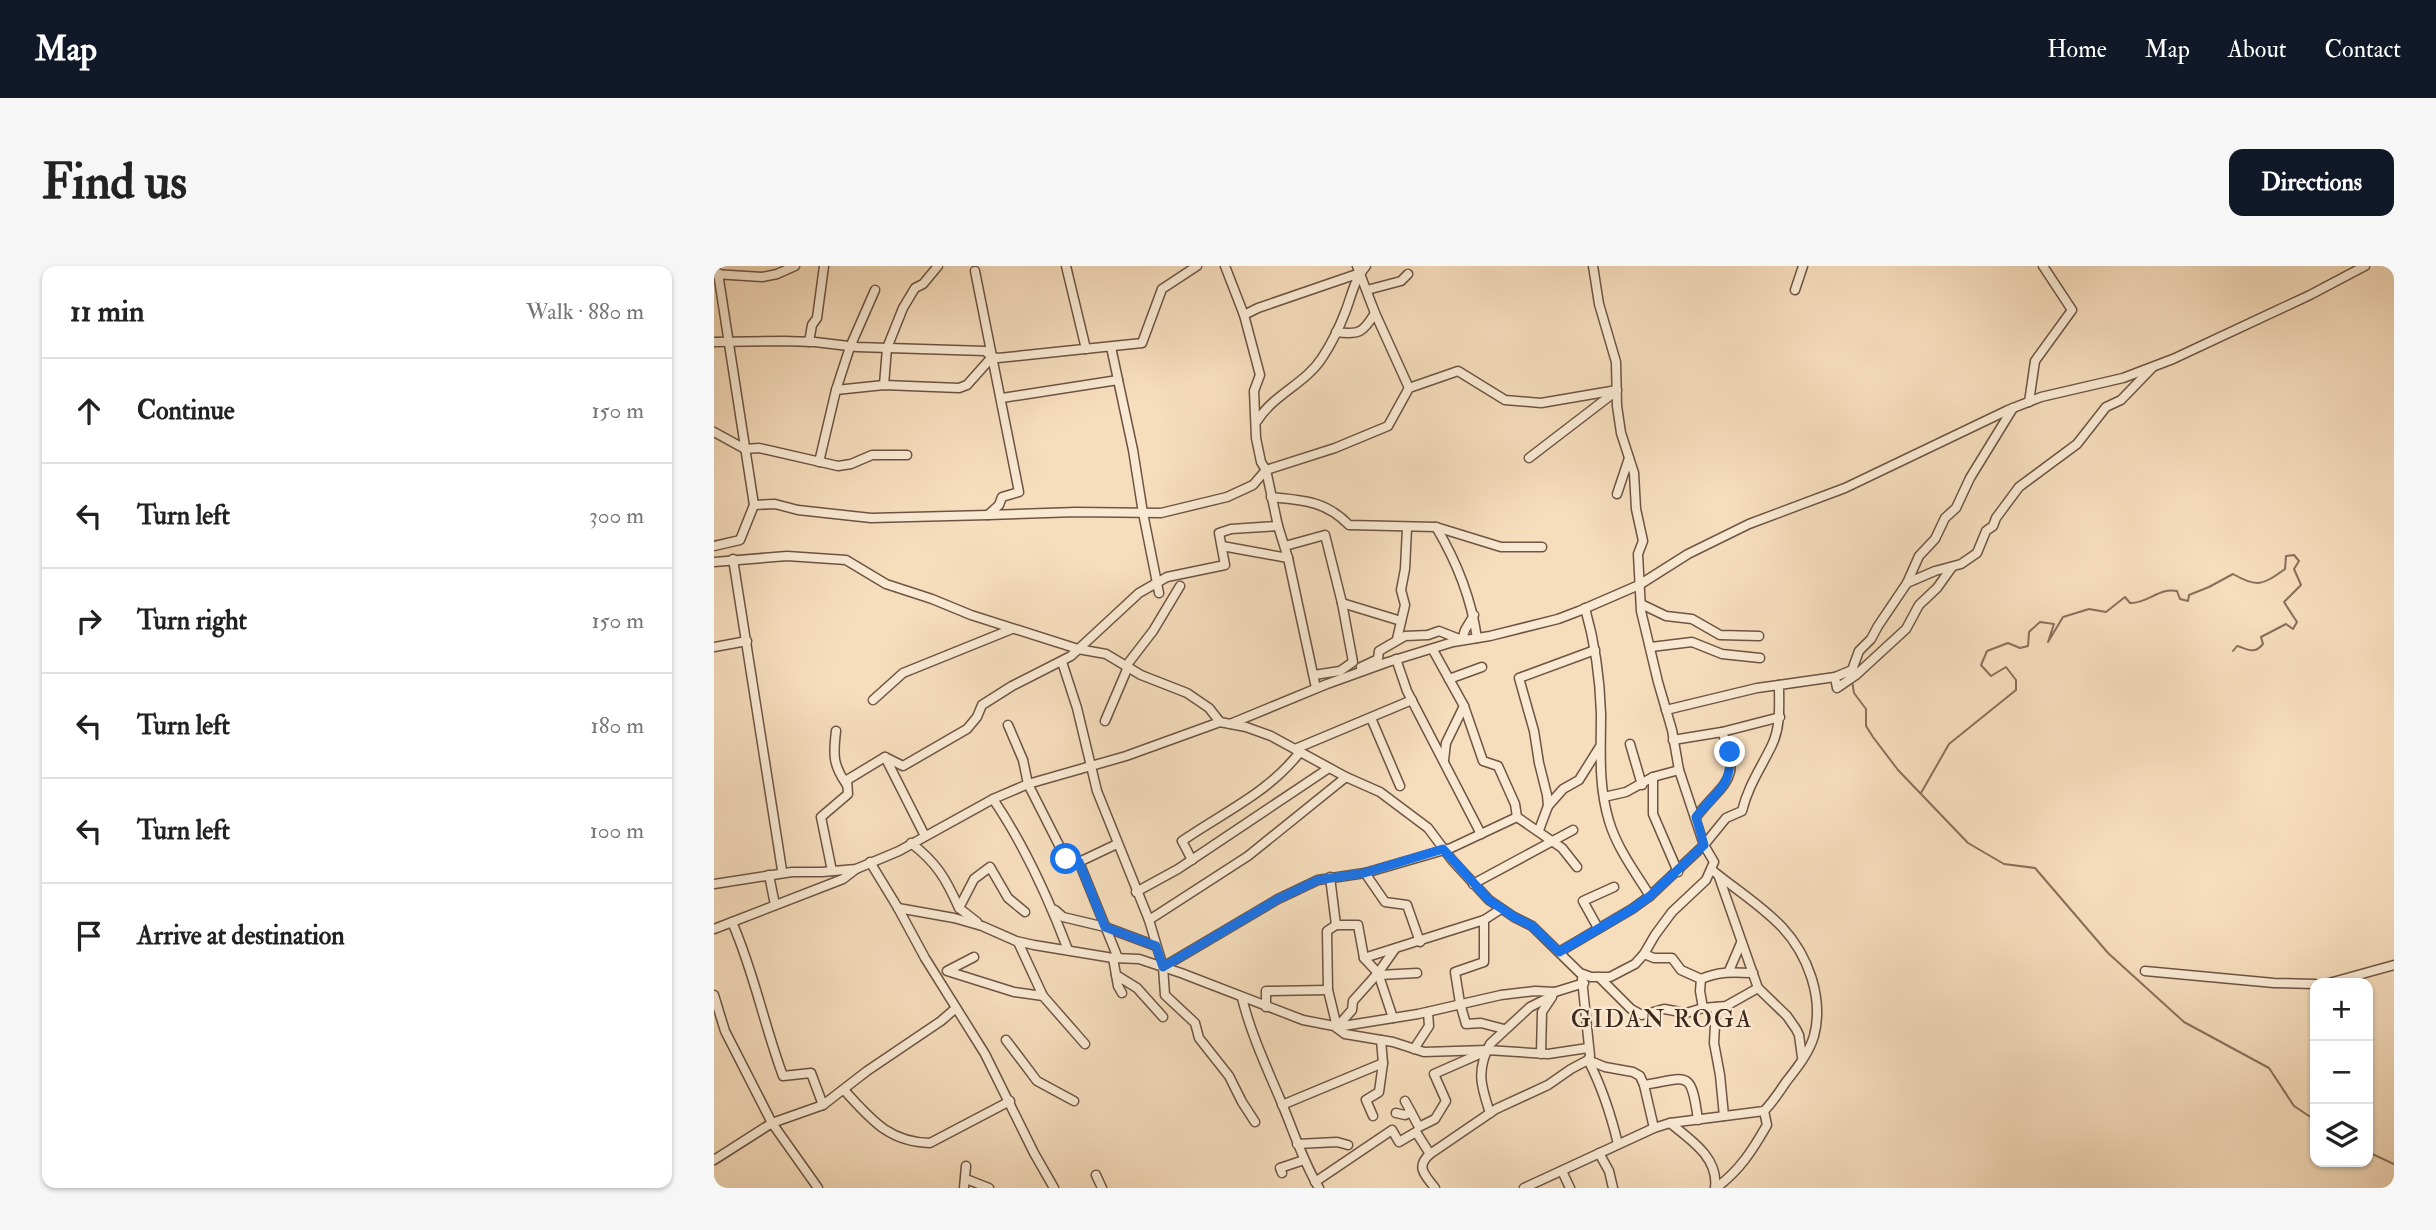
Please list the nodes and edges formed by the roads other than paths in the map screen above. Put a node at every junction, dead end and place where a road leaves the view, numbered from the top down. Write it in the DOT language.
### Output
graph roads {
  1 [pos="795,266"];
  2 [pos="824,266"];
  3 [pos="938,266"];
  4 [pos="1066,266"];
  5 [pos="1197,266"];
  6 [pos="1225,266"];
  7 [pos="1366,266"];
  8 [pos="1593,266"];
  9 [pos="1803,266"];
  10 [pos="2043,266"];
  11 [pos="2365,266"];
  12 [pos="1358,270"];
  13 [pos="975,271"];
  14 [pos="716,273"];
  15 [pos="1408,274"];
  16 [pos="875,290"];
  17 [pos="1367,290"];
  18 [pos="1795,290"];
  19 [pos="1375,313"];
  20 [pos="1244,315"];
  21 [pos="1336,332"];
  22 [pos="729,341"];
  23 [pos="714,342"];
  24 [pos="809,342"];
  25 [pos="850,347"];
  26 [pos="1111,347"];
  27 [pos="887,348"];
  28 [pos="1086,349"];
  29 [pos="992,357"];
  30 [pos="2154,366"];
  31 [pos="1118,380"];
  32 [pos="884,385"];
  33 [pos="1409,388"];
  34 [pos="836,390"];
  35 [pos="1617,390"];
  36 [pos="1002,398"];
  37 [pos="2029,402"];
  38 [pos="2013,408"];
  39 [pos="1257,421"];
  40 [pos="714,432"];
  41 [pos="745,449"];
  42 [pos="907,455"];
  43 [pos="1529,458"];
  44 [pos="1629,458"];
  45 [pos="819,462"];
  46 [pos="1266,470"];
  47 [pos="1617,494"];
  48 [pos="1271,496"];
  49 [pos="754,505"];
  50 [pos="1143,513"];
  51 [pos="988,514"];
  52 [pos="1278,526"];
  53 [pos="1436,527"];
  54 [pos="1407,528"];
  55 [pos="714,546"];
  56 [pos="1222,546"];
  57 [pos="1285,546"];
  58 [pos="1542,547"];
  59 [pos="1288,558"];
  60 [pos="733,559"];
  61 [pos="714,562"];
  62 [pos="1952,566"];
  63 [pos="1907,583"];
  64 [pos="1639,585"];
  65 [pos="1180,586"];
  66 [pos="1159,593"];
  67 [pos="1342,603"];
  68 [pos="1640,604"];
  69 [pos="1585,608"];
  70 [pos="1474,615"];
  71 [pos="1401,621"];
  72 [pos="1012,629"];
  73 [pos="1759,636"];
  74 [pos="1477,638"];
  75 [pos="1397,639"];
  76 [pos="1462,640"];
  77 [pos="747,642"];
  78 [pos="714,647"];
  79 [pos="1651,647"];
  80 [pos="1078,649"];
  81 [pos="1433,650"];
  82 [pos="1595,650"];
  83 [pos="1760,658"];
  84 [pos="1396,659"];
  85 [pos="1062,662"];
  86 [pos="1127,666"];
  87 [pos="1482,667"];
  88 [pos="1340,671"];
  89 [pos="1314,675"];
  90 [pos="1835,677"];
  91 [pos="1449,679"];
  92 [pos="1779,685"];
  93 [pos="1316,688"];
  94 [pos="873,700"];
  95 [pos="1412,700"];
  96 [pos="1464,706"];
  97 [pos="1666,710"];
  98 [pos="1780,717"];
  99 [pos="1371,718"];
  100 [pos="1105,720"];
  101 [pos="1224,723"];
  102 [pos="1008,725"];
  103 [pos="836,731"];
  104 [pos="1722,732"];
  105 [pos="1674,740"];
  106 [pos="1630,744"];
  107 [pos="1601,746"];
  108 [pos="1297,750"];
  109 [pos="885,757"];
  110 [pos="1444,763"];
  111 [pos="1090,765"];
  112 [pos="1329,768"];
  113 [pos="1679,770"];
  114 [pos="1346,777"];
  115 [pos="1653,777"];
  116 [pos="847,785"];
  117 [pos="1028,785"];
  118 [pos="1642,785"];
  119 [pos="1400,786"];
  120 [pos="1604,797"];
  121 [pos="993,799"];
  122 [pos="1548,806"];
  123 [pos="1517,817"];
  124 [pos="1696,817"];
  125 [pos="1539,830"];
  126 [pos="1573,830"];
  127 [pos="1481,834"];
  128 [pos="925,835"];
  129 [pos="1552,841"];
  130 [pos="911,843"];
  131 [pos="1117,845"];
  132 [pos="1704,845"];
  133 [pos="1443,849"];
  134 [pos="1192,860"];
  135 [pos="870,862"];
  136 [pos="1079,862"];
  137 [pos="1577,867"];
  138 [pos="856,869"];
  139 [pos="832,871"];
  140 [pos="1678,872"];
  141 [pos="1715,872"];
  142 [pos="781,873"];
  143 [pos="1364,873"];
  144 [pos="769,875"];
  145 [pos="1330,877"];
  146 [pos="714,884"];
  147 [pos="1474,884"];
  148 [pos="1614,887"];
  149 [pos="1136,892"];
  150 [pos="1650,896"];
  151 [pos="775,905"];
  152 [pos="1051,906"];
  153 [pos="898,908"];
  154 [pos="959,908"];
  155 [pos="1501,909"];
  156 [pos="1025,912"];
  157 [pos="1149,920"];
  158 [pos="1484,920"];
  159 [pos="732,922"];
  160 [pos="1336,925"];
  161 [pos="982,926"];
  162 [pos="1105,927"];
  163 [pos="1598,928"];
  164 [pos="714,929"];
  165 [pos="1018,942"];
  166 [pos="1420,942"];
  167 [pos="1741,943"];
  168 [pos="1156,946"];
  169 [pos="1396,948"];
  170 [pos="1068,950"];
  171 [pos="1559,952"];
  172 [pos="1644,954"];
  173 [pos="974,957"];
  174 [pos="1115,958"];
  175 [pos="1364,958"];
  176 [pos="2394,965"];
  177 [pos="1163,967"];
  178 [pos="1728,971"];
  179 [pos="2145,971"];
  180 [pos="1417,973"];
  181 [pos="1580,973"];
  182 [pos="1753,973"];
  183 [pos="1379,974"];
  184 [pos="1116,975"];
  185 [pos="1598,977"];
  186 [pos="2347,978"];
  187 [pos="1701,979"];
  188 [pos="1584,983"];
  189 [pos="2310,984"];
  190 [pos="1758,988"];
  191 [pos="1328,989"];
  192 [pos="1555,992"];
  193 [pos="1122,993"];
  194 [pos="714,995"];
  195 [pos="1043,996"];
  196 [pos="1242,998"];
  197 [pos="1460,1003"];
  198 [pos="1266,1007"];
  199 [pos="1716,1007"];
  200 [pos="956,1008"];
  201 [pos="1703,1008"];
  202 [pos="1428,1012"];
  203 [pos="1519,1016"];
  204 [pos="1163,1017"];
  205 [pos="1392,1018"];
  206 [pos="1495,1025"];
  207 [pos="1337,1027"];
  208 [pos="1504,1029"];
  209 [pos="1006,1040"];
  210 [pos="1381,1040"];
  211 [pos="1085,1044"];
  212 [pos="1588,1048"];
  213 [pos="1414,1049"];
  214 [pos="1486,1051"];
  215 [pos="1541,1054"];
  216 [pos="1803,1059"];
  217 [pos="1588,1060"];
  218 [pos="1382,1063"];
  219 [pos="1644,1085"];
  220 [pos="845,1090"];
  221 [pos="1010,1101"];
  222 [pos="1074,1101"];
  223 [pos="1405,1101"];
  224 [pos="823,1105"];
  225 [pos="1282,1105"];
  226 [pos="1764,1111"];
  227 [pos="1411,1112"];
  228 [pos="1396,1113"];
  229 [pos="1490,1113"];
  230 [pos="1373,1116"];
  231 [pos="1724,1116"];
  232 [pos="1698,1120"];
  233 [pos="1255,1122"];
  234 [pos="772,1123"];
  235 [pos="1670,1123"];
  236 [pos="1654,1128"];
  237 [pos="1418,1129"];
  238 [pos="1297,1144"];
  239 [pos="1618,1144"];
  240 [pos="1348,1145"];
  241 [pos="1599,1153"];
  242 [pos="1430,1154"];
  243 [pos="714,1160"];
  244 [pos="1304,1160"];
  245 [pos="966,1166"];
  246 [pos="1562,1171"];
  247 [pos="1282,1173"];
  248 [pos="1096,1175"];
  249 [pos="965,1184"];
  250 [pos="1317,1185"];
  251 [pos="818,1188"];
  252 [pos="989,1188"];
  253 [pos="1054,1188"];
  254 [pos="1102,1188"];
  255 [pos="1434,1188"];
  256 [pos="1524,1188"];
  257 [pos="1570,1188"];
  258 [pos="1613,1188"];
  259 [pos="1716,1188"];
  1 -- 14 [label="street"];
  2 -- 24 [label="street"];
  3 -- 27 [label="street"];
  4 -- 28 [label="street"];
  5 -- 26 [label="street"];
  6 -- 20 [label="street"];
  7 -- 12 [label="street"];
  8 -- 35 [label="street"];
  9 -- 18 [label="street"];
  10 -- 37 [label="street"];
  11 -- 30 [label="street"];
  12 -- 17 [label="street"];
  12 -- 20 [label="street"];
  12 -- 21 [label="street"];
  13 -- 29 [label="street"];
  14 -- 22 [label="street"];
  15 -- 17 [label="street"];
  16 -- 25 [label="street"];
  17 -- 19 [label="street"];
  19 -- 21 [label="street"];
  19 -- 33 [label="street"];
  20 -- 39 [label="street"];
  21 -- 39 [label="street"];
  22 -- 23 [label="street"];
  22 -- 24 [label="street"];
  22 -- 41 [label="street"];
  24 -- 25 [label="street"];
  25 -- 27 [label="street"];
  25 -- 34 [label="street"];
  26 -- 28 [label="street"];
  26 -- 31 [label="street"];
  27 -- 29 [label="street"];
  27 -- 32 [label="street"];
  28 -- 29 [label="street"];
  29 -- 32 [label="street"];
  29 -- 36 [label="street"];
  30 -- 37 [label="street"];
  30 -- 62 [label="street"];
  31 -- 36 [label="street"];
  31 -- 50 [label="street"];
  32 -- 34 [label="street"];
  33 -- 35 [label="street"];
  33 -- 46 [label="street"];
  34 -- 45 [label="street"];
  35 -- 43 [label="street"];
  35 -- 44 [label="street"];
  36 -- 51 [label="street"];
  37 -- 38 [label="street"];
  38 -- 63 [label="street"];
  38 -- 64 [label="street"];
  39 -- 46 [label="street"];
  40 -- 41 [label="street"];
  41 -- 45 [label="street"];
  41 -- 49 [label="street"];
  42 -- 45 [label="street"];
  44 -- 47 [label="street"];
  44 -- 64 [label="street"];
  46 -- 48 [label="street"];
  46 -- 50 [label="street"];
  48 -- 52 [label="street"];
  48 -- 54 [label="street"];
  49 -- 51 [label="street"];
  49 -- 55 [label="street"];
  50 -- 51 [label="street"];
  50 -- 66 [label="street"];
  52 -- 56 [label="street"];
  52 -- 57 [label="street"];
  53 -- 54 [label="street"];
  53 -- 58 [label="street"];
  53 -- 70 [label="street"];
  54 -- 71 [label="street"];
  56 -- 59 [label="street"];
  56 -- 80 [label="street"];
  57 -- 59 [label="street"];
  57 -- 67 [label="street"];
  59 -- 89 [label="street"];
  60 -- 61 [label="street"];
  60 -- 72 [label="street"];
  60 -- 77 [label="street"];
  62 -- 63 [label="street"];
  62 -- 90 [label="street"];
  63 -- 90 [label="street"];
  64 -- 68 [label="street"];
  64 -- 69 [label="street"];
  65 -- 86 [label="street"];
  67 -- 71 [label="street"];
  67 -- 88 [label="street"];
  68 -- 73 [label="street"];
  68 -- 79 [label="street"];
  69 -- 74 [label="street"];
  69 -- 82 [label="street"];
  70 -- 74 [label="street"];
  70 -- 76 [label="street"];
  71 -- 75 [label="street"];
  72 -- 80 [label="street"];
  72 -- 94 [label="street"];
  74 -- 76 [label="street"];
  75 -- 76 [label="street"];
  75 -- 88 [label="street"];
  76 -- 81 [label="street"];
  77 -- 78 [label="street"];
  77 -- 142 [label="street"];
  79 -- 83 [label="street"];
  79 -- 97 [label="street"];
  80 -- 85 [label="street"];
  80 -- 86 [label="street"];
  81 -- 84 [label="street"];
  81 -- 91 [label="street"];
  82 -- 107 [label="street"];
  82 -- 122 [label="street"];
  84 -- 93 [label="street"];
  84 -- 95 [label="street"];
  85 -- 109 [label="street"];
  85 -- 111 [label="street"];
  86 -- 100 [label="street"];
  86 -- 101 [label="street"];
  87 -- 91 [label="street"];
  88 -- 89 [label="street"];
  89 -- 93 [label="street"];
  90 -- 92 [label="street"];
  91 -- 96 [label="street"];
  92 -- 97 [label="street"];
  92 -- 98 [label="street"];
  93 -- 101 [label="street"];
  95 -- 99 [label="street"];
  95 -- 110 [label="street"];
  96 -- 110 [label="street"];
  96 -- 123 [label="street"];
  97 -- 105 [label="street"];
  98 -- 104 [label="street"];
  98 -- 132 [label="street"];
  99 -- 108 [label="street"];
  99 -- 119 [label="street"];
  101 -- 108 [label="street"];
  101 -- 111 [label="street"];
  102 -- 117 [label="street"];
  103 -- 116 [label="street"];
  104 -- 105 [label="street"];
  104 -- 124 [label="street"];
  105 -- 113 [label="street"];
  106 -- 118 [label="street"];
  107 -- 120 [label="street"];
  107 -- 122 [label="street"];
  108 -- 112 [label="street"];
  108 -- 134 [label="street"];
  109 -- 116 [label="street"];
  109 -- 128 [label="street"];
  110 -- 127 [label="street"];
  111 -- 117 [label="street"];
  111 -- 131 [label="street"];
  112 -- 114 [label="street"];
  112 -- 134 [label="street"];
  113 -- 115 [label="street"];
  113 -- 124 [label="street"];
  114 -- 133 [label="street"];
  114 -- 157 [label="street"];
  115 -- 118 [label="street"];
  115 -- 140 [label="street"];
  116 -- 139 [label="street"];
  117 -- 121 [label="street"];
  117 -- 136 [label="street"];
  118 -- 120 [label="street"];
  120 -- 150 [label="street"];
  121 -- 128 [label="street"];
  121 -- 152 [label="street"];
  122 -- 125 [label="street"];
  123 -- 125 [label="street"];
  123 -- 127 [label="street"];
  124 -- 132 [label="street"];
  125 -- 129 [label="street"];
  126 -- 129 [label="street"];
  127 -- 133 [label="street"];
  128 -- 130 [label="street"];
  129 -- 137 [label="street"];
  129 -- 147 [label="street"];
  130 -- 135 [label="street"];
  130 -- 154 [label="street"];
  131 -- 136 [label="street"];
  131 -- 149 [label="street"];
  132 -- 140 [label="street"];
  132 -- 141 [label="street"];
  133 -- 143 [label="street"];
  133 -- 147 [label="street"];
  134 -- 149 [label="street"];
  135 -- 138 [label="street"];
  135 -- 153 [label="street"];
  136 -- 162 [label="street"];
  138 -- 139 [label="street"];
  138 -- 151 [label="street"];
  139 -- 142 [label="street"];
  140 -- 150 [label="street"];
  141 -- 167 [label="street"];
  141 -- 172 [label="street"];
  141 -- 216 [label="street"];
  142 -- 144 [label="street"];
  143 -- 145 [label="street"];
  143 -- 166 [label="street"];
  144 -- 146 [label="street"];
  144 -- 151 [label="street"];
  145 -- 160 [label="street"];
  145 -- 177 [label="street"];
  147 -- 155 [label="street"];
  148 -- 163 [label="street"];
  149 -- 157 [label="street"];
  150 -- 163 [label="street"];
  151 -- 159 [label="street"];
  152 -- 162 [label="street"];
  152 -- 170 [label="street"];
  153 -- 161 [label="street"];
  153 -- 200 [label="street"];
  154 -- 156 [label="street"];
  154 -- 161 [label="street"];
  155 -- 158 [label="street"];
  155 -- 171 [label="street"];
  157 -- 168 [label="street"];
  158 -- 166 [label="street"];
  158 -- 197 [label="street"];
  159 -- 164 [label="street"];
  159 -- 224 [label="street"];
  160 -- 175 [label="street"];
  160 -- 191 [label="street"];
  161 -- 165 [label="street"];
  162 -- 168 [label="street"];
  162 -- 174 [label="street"];
  163 -- 171 [label="street"];
  165 -- 170 [label="street"];
  165 -- 195 [label="street"];
  166 -- 169 [label="street"];
  167 -- 178 [label="street"];
  167 -- 182 [label="street"];
  168 -- 177 [label="street"];
  169 -- 175 [label="street"];
  169 -- 183 [label="street"];
  170 -- 174 [label="street"];
  171 -- 181 [label="street"];
  172 -- 185 [label="street"];
  172 -- 187 [label="street"];
  173 -- 195 [label="street"];
  174 -- 177 [label="street"];
  174 -- 184 [label="street"];
  175 -- 183 [label="street"];
  176 -- 186 [label="street"];
  177 -- 196 [label="street"];
  177 -- 233 [label="street"];
  178 -- 182 [label="street"];
  178 -- 187 [label="street"];
  179 -- 189 [label="street"];
  180 -- 183 [label="street"];
  181 -- 185 [label="street"];
  181 -- 188 [label="street"];
  182 -- 190 [label="street"];
  183 -- 205 [label="street"];
  183 -- 207 [label="street"];
  184 -- 193 [label="street"];
  184 -- 204 [label="street"];
  185 -- 201 [label="street"];
  187 -- 201 [label="street"];
  188 -- 192 [label="street"];
  188 -- 212 [label="street"];
  190 -- 199 [label="street"];
  190 -- 216 [label="street"];
  191 -- 198 [label="street"];
  191 -- 207 [label="street"];
  192 -- 197 [label="street"];
  192 -- 203 [label="street"];
  192 -- 215 [label="street"];
  194 -- 234 [label="street"];
  195 -- 211 [label="street"];
  196 -- 198 [label="street"];
  196 -- 225 [label="street"];
  197 -- 202 [label="street"];
  197 -- 206 [label="street"];
  198 -- 207 [label="street"];
  199 -- 201 [label="street"];
  199 -- 231 [label="street"];
  200 -- 220 [label="street"];
  200 -- 221 [label="street"];
  202 -- 205 [label="street"];
  202 -- 213 [label="street"];
  203 -- 206 [label="street"];
  203 -- 208 [label="street"];
  205 -- 207 [label="street"];
  206 -- 208 [label="street"];
  207 -- 210 [label="street"];
  208 -- 214 [label="street"];
  209 -- 222 [label="street"];
  210 -- 213 [label="street"];
  210 -- 218 [label="street"];
  212 -- 215 [label="street"];
  212 -- 217 [label="street"];
  213 -- 214 [label="street"];
  214 -- 215 [label="street"];
  214 -- 229 [label="street"];
  214 -- 237 [label="street"];
  216 -- 226 [label="street"];
  217 -- 219 [label="street"];
  217 -- 229 [label="street"];
  217 -- 239 [label="street"];
  218 -- 225 [label="street"];
  218 -- 230 [label="street"];
  219 -- 232 [label="street"];
  219 -- 236 [label="street"];
  220 -- 221 [label="street"];
  220 -- 224 [label="street"];
  221 -- 253 [label="street"];
  223 -- 227 [label="street"];
  224 -- 234 [label="street"];
  225 -- 238 [label="street"];
  226 -- 231 [label="street"];
  226 -- 259 [label="street"];
  227 -- 228 [label="street"];
  227 -- 237 [label="street"];
  229 -- 242 [label="street"];
  231 -- 232 [label="street"];
  232 -- 235 [label="street"];
  234 -- 243 [label="street"];
  234 -- 251 [label="street"];
  235 -- 236 [label="street"];
  235 -- 259 [label="street"];
  236 -- 239 [label="street"];
  237 -- 242 [label="street"];
  237 -- 250 [label="street"];
  238 -- 240 [label="street"];
  238 -- 244 [label="street"];
  239 -- 241 [label="street"];
  241 -- 246 [label="street"];
  241 -- 258 [label="street"];
  242 -- 255 [label="street"];
  244 -- 247 [label="street"];
  244 -- 250 [label="street"];
  245 -- 249 [label="street"];
  246 -- 256 [label="street"];
  246 -- 257 [label="street"];
  248 -- 254 [label="street"];
  249 -- 252 [label="street"];
}
